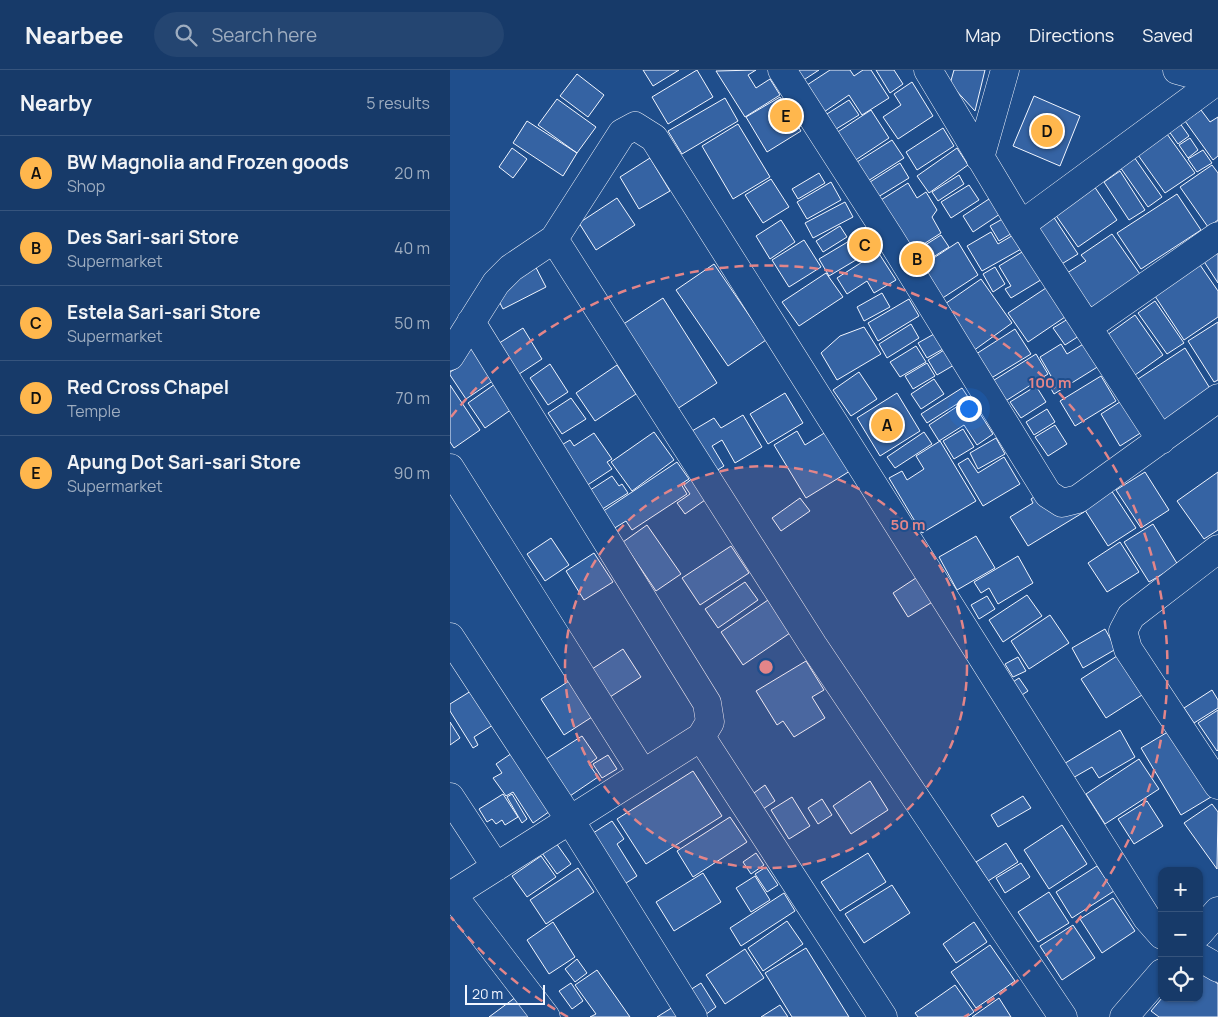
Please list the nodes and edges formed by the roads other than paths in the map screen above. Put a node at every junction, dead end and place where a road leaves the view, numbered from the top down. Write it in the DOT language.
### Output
graph roads {
  1 [pos="782,70"];
  2 [pos="928,70"];
  3 [pos="1006,70"];
  4 [pos="1177,70"];
  5 [pos="1217,81"];
  6 [pos="980,158"];
  7 [pos="1021,225"];
  8 [pos="1218,236"];
  9 [pos="554,239"];
  10 [pos="471,322"];
  11 [pos="1089,326"];
  12 [pos="450,356"];
  13 [pos="1218,398"];
  14 [pos="1161,440"];
  15 [pos="450,468"];
  16 [pos="1215,557"];
  17 [pos="450,637"];
  18 [pos="701,737"];
  19 [pos="642,772"];
  20 [pos="1218,785"];
  21 [pos="450,797"];
  22 [pos="570,820"];
  23 [pos="496,866"];
  24 [pos="451,895"];
  25 [pos="1218,911"];
  26 [pos="1203,928"];
  27 [pos="1158,930"];
  28 [pos="1203,959"];
  29 [pos="1218,968"];
  30 [pos="1158,978"];
  31 [pos="546,1017"];
  32 [pos="693,1017"];
  33 [pos="883,1017"];
  34 [pos="1063,1017"];
  35 [pos="1124,1017"];
  1 -- 14 [label="street"];
  2 -- 6 [label="street"];
  3 -- 6 [label="street"];
  4 -- 5 [label="street"];
  5 -- 7 [label="street"];
  6 -- 7 [label="street"];
  7 -- 11 [label="street"];
  8 -- 11 [label="street"];
  9 -- 10 [label="street"];
  9 -- 27 [label="street"];
  9 -- 34 [label="street"];
  10 -- 12 [label="street"];
  10 -- 18 [label="street"];
  11 -- 14 [label="street"];
  13 -- 14 [label="street"];
  15 -- 19 [label="street"];
  16 -- 20 [label="street"];
  17 -- 22 [label="street"];
  18 -- 19 [label="street"];
  18 -- 33 [label="street"];
  19 -- 22 [label="street"];
  21 -- 23 [label="street"];
  22 -- 23 [label="street"];
  22 -- 32 [label="street"];
  23 -- 24 [label="street"];
  24 -- 31 [label="street"];
  25 -- 26 [label="street"];
  28 -- 29 [label="street"];
  30 -- 35 [label="street"];
}
